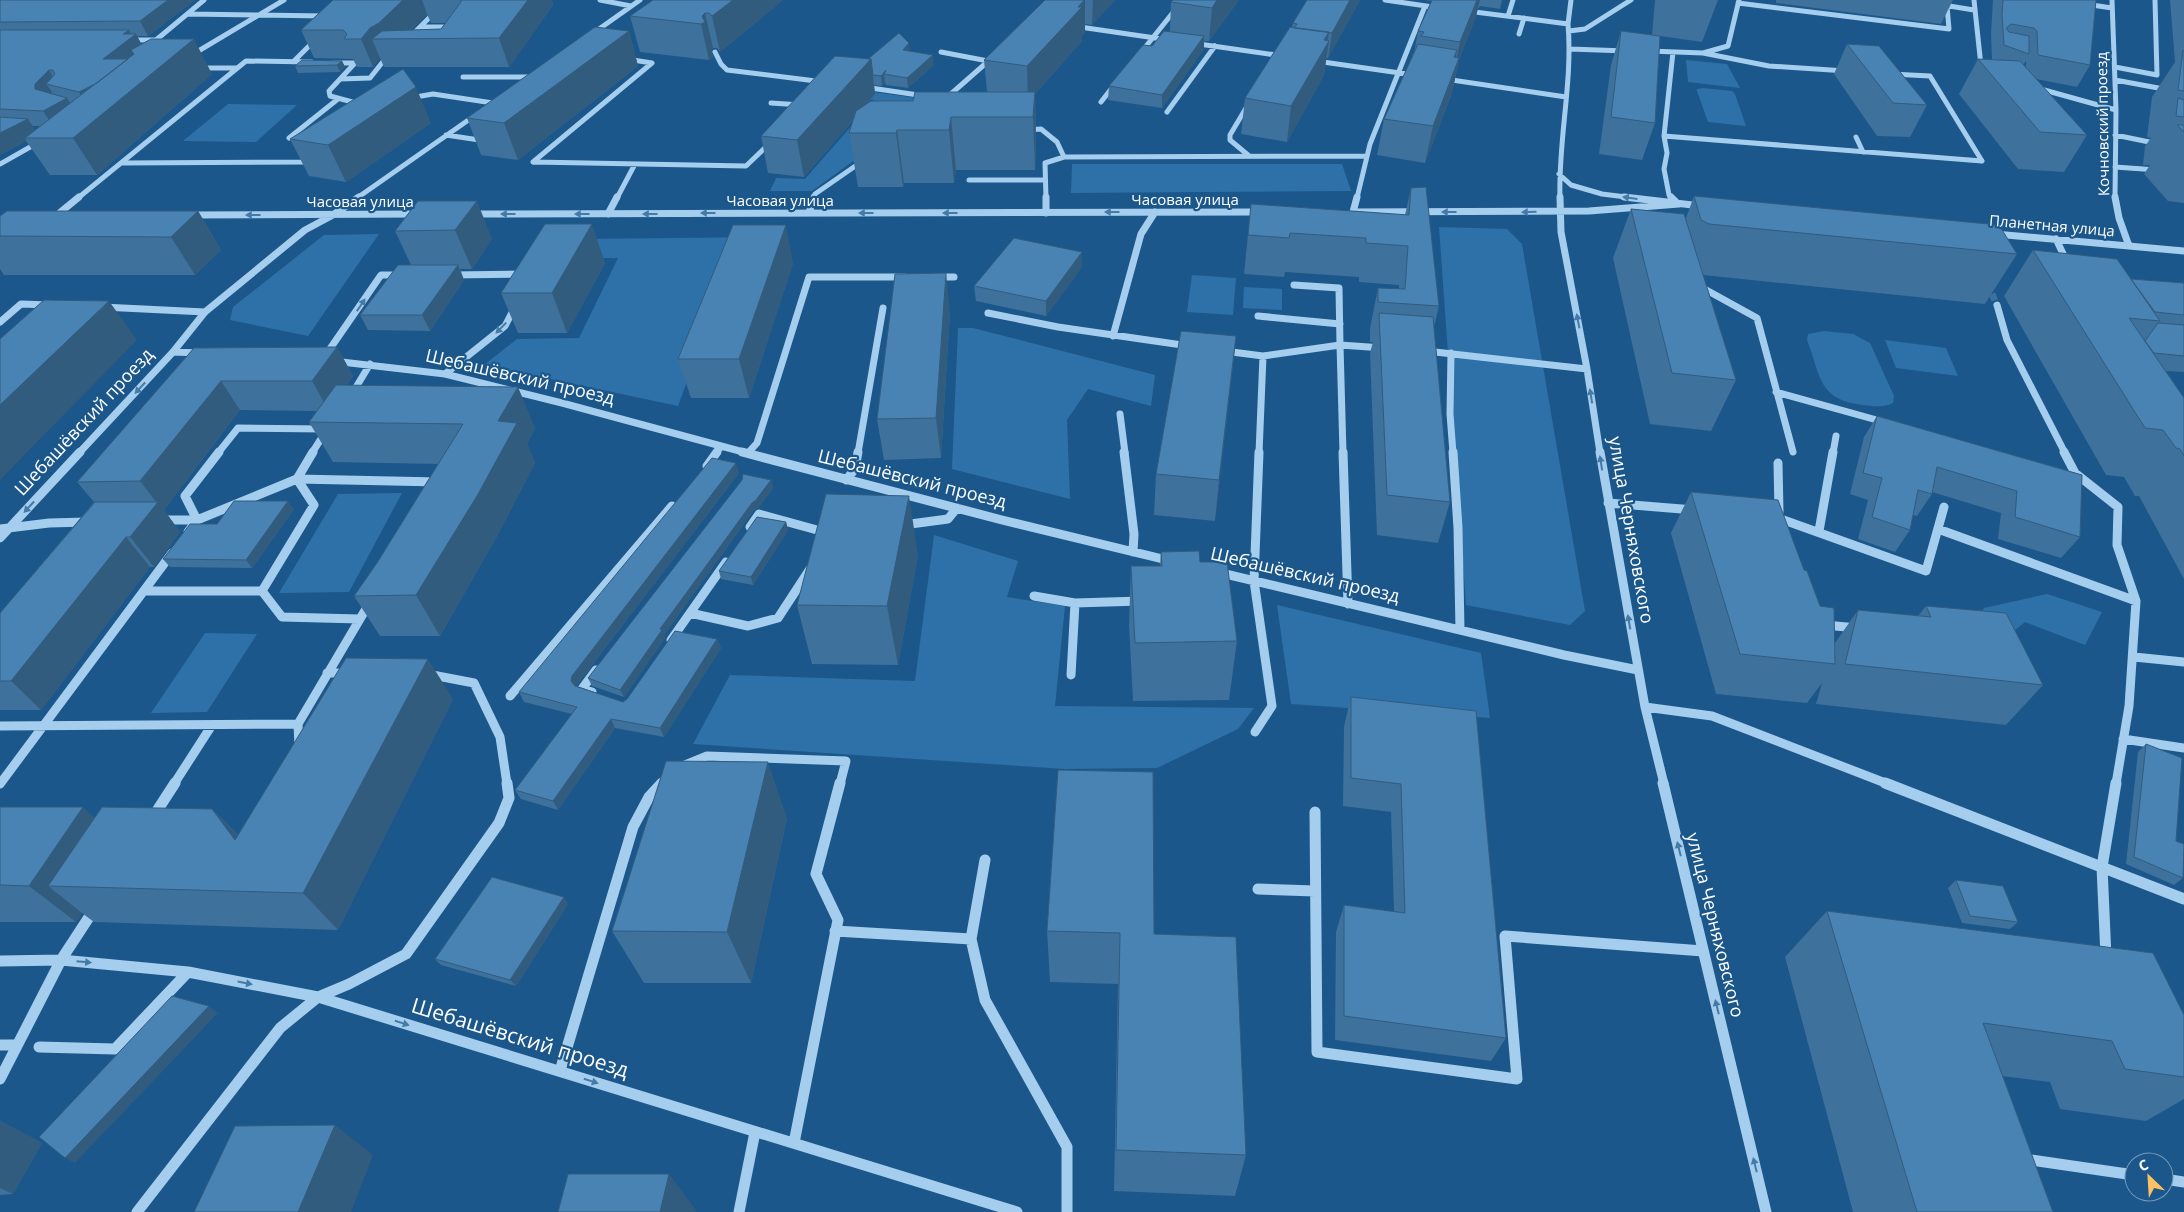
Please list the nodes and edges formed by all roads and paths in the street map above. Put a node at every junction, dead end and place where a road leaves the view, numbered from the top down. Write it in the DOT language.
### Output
graph roads {
  1 [pos="204,0"];
  2 [pos="284,0"];
  3 [pos="454,0"];
  4 [pos="600,0"];
  5 [pos="640,0"];
  6 [pos="1184,0"];
  7 [pos="1385,0"];
  8 [pos="1513,0"];
  9 [pos="1571,0"];
  10 [pos="1631,0"];
  11 [pos="1974,0"];
  12 [pos="2112,0"];
  13 [pos="2154,0"];
  14 [pos="1738,1"];
  15 [pos="2080,3"];
  16 [pos="1938,4"];
  17 [pos="632,6"];
  18 [pos="1425,6"];
  19 [pos="1947,6"];
  20 [pos="1444,8"];
  21 [pos="2112,8"];
  22 [pos="1463,10"];
  23 [pos="1974,10"];
  24 [pos="188,14"];
  25 [pos="259,15"];
  26 [pos="330,16"];
  27 [pos="1508,16"];
  28 [pos="1524,18"];
  29 [pos="1568,24"];
  30 [pos="1068,25"];
  31 [pos="420,27"];
  32 [pos="458,27"];
  33 [pos="1569,31"];
  34 [pos="1520,34"];
  35 [pos="320,36"];
  36 [pos="1152,37"];
  37 [pos="586,38"];
  38 [pos="127,40"];
  39 [pos="406,41"];
  40 [pos="1179,41"];
  41 [pos="1188,42"];
  42 [pos="1215,46"];
  43 [pos="1001,49"];
  44 [pos="1283,49"];
  45 [pos="1570,49"];
  46 [pos="1636,51"];
  47 [pos="1645,51"];
  48 [pos="715,52"];
  49 [pos="940,52"];
  50 [pos="1673,52"];
  51 [pos="1703,53"];
  52 [pos="393,55"];
  53 [pos="1279,55"];
  54 [pos="1288,57"];
  55 [pos="187,58"];
  56 [pos="617,58"];
  57 [pos="1307,59"];
  58 [pos="988,61"];
  59 [pos="293,62"];
  60 [pos="318,62"];
  61 [pos="326,62"];
  62 [pos="1132,63"];
  63 [pos="1274,63"];
  64 [pos="2115,67"];
  65 [pos="190,68"];
  66 [pos="236,68"];
  67 [pos="1989,70"];
  68 [pos="1850,71"];
  69 [pos="1399,72"];
  70 [pos="536,73"];
  71 [pos="1885,73"];
  72 [pos="1418,75"];
  73 [pos="529,77"];
  74 [pos="463,78"];
  75 [pos="1120,78"];
  76 [pos="1438,78"];
  77 [pos="340,79"];
  78 [pos="2116,80"];
  79 [pos="835,83"];
  80 [pos="517,86"];
  81 [pos="853,86"];
  82 [pos="2031,86"];
  83 [pos="2178,92"];
  84 [pos="1566,96"];
  85 [pos="499,98"];
  86 [pos="338,99"];
  87 [pos="945,99"];
  88 [pos="400,101"];
  89 [pos="1251,101"];
  90 [pos="1101,102"];
  91 [pos="493,103"];
  92 [pos="771,103"];
  93 [pos="940,103"];
  94 [pos="363,104"];
  95 [pos="811,106"];
  96 [pos="2116,110"];
  97 [pos="1167,112"];
  98 [pos="1022,130"];
  99 [pos="446,135"];
  100 [pos="2115,135"];
  101 [pos="1664,136"];
  102 [pos="777,137"];
  103 [pos="1856,137"];
  104 [pos="289,138"];
  105 [pos="42,140"];
  106 [pos="487,142"];
  107 [pos="2166,146"];
  108 [pos="1863,152"];
  109 [pos="1248,155"];
  110 [pos="1367,156"];
  111 [pos="316,157"];
  112 [pos="868,157"];
  113 [pos="1064,157"];
  114 [pos="121,163"];
  115 [pos="0,164"];
  116 [pos="634,164"];
  117 [pos="2115,167"];
  118 [pos="2163,171"];
  119 [pos="1559,174"];
  120 [pos="969,180"];
  121 [pos="1045,180"];
  122 [pos="1678,204"];
  123 [pos="1708,207"];
  124 [pos="1561,211"];
  125 [pos="1046,212"];
  126 [pos="1155,212"];
  127 [pos="1274,212"];
  128 [pos="1344,212"];
  129 [pos="1353,212"];
  130 [pos="809,213"];
  131 [pos="429,214"];
  132 [pos="458,214"];
  133 [pos="608,214"];
  134 [pos="57,215"];
  135 [pos="67,215"];
  136 [pos="182,215"];
  137 [pos="333,215"];
  138 [pos="48,216"];
  139 [pos="1990,233"];
  140 [pos="2056,239"];
  141 [pos="2128,246"];
  142 [pos="2184,252"];
  143 [pos="2072,273"];
  144 [pos="411,275"];
  145 [pos="441,275"];
  146 [pos="917,277"];
  147 [pos="926,277"];
  148 [pos="954,277"];
  149 [pos="1691,281"];
  150 [pos="528,282"];
  151 [pos="1294,285"];
  152 [pos="519,298"];
  153 [pos="1997,305"];
  154 [pos="58,306"];
  155 [pos="95,307"];
  156 [pos="883,308"];
  157 [pos="204,312"];
  158 [pos="988,313"];
  159 [pos="1258,316"];
  160 [pos="0,322"];
  161 [pos="1340,324"];
  162 [pos="1113,336"];
  163 [pos="1340,344"];
  164 [pos="1199,348"];
  165 [pos="1395,349"];
  166 [pos="1218,350"];
  167 [pos="1414,350"];
  168 [pos="173,352"];
  169 [pos="1451,353"];
  170 [pos="209,354"];
  171 [pos="1263,356"];
  172 [pos="370,364"];
  173 [pos="1587,369"];
  174 [pos="445,374"];
  175 [pos="1776,392"];
  176 [pos="349,398"];
  177 [pos="1120,414"];
  178 [pos="333,421"];
  179 [pos="1894,425"];
  180 [pos="328,429"];
  181 [pos="1836,436"];
  182 [pos="721,446"];
  183 [pos="1793,452"];
  184 [pos="748,453"];
  185 [pos="1778,463"];
  186 [pos="2066,471"];
  187 [pos="2075,473"];
  188 [pos="699,476"];
  189 [pos="297,479"];
  190 [pos="846,480"];
  191 [pos="439,490"];
  192 [pos="680,497"];
  193 [pos="1608,503"];
  194 [pos="1944,507"];
  195 [pos="957,508"];
  196 [pos="1705,511"];
  197 [pos="1774,517"];
  198 [pos="149,520"];
  199 [pos="197,520"];
  200 [pos="100,521"];
  201 [pos="890,526"];
  202 [pos="10,528"];
  203 [pos="0,529"];
  204 [pos="1781,529"];
  205 [pos="1938,529"];
  206 [pos="1819,531"];
  207 [pos="842,533"];
  208 [pos="743,537"];
  209 [pos="0,538"];
  210 [pos="732,552"];
  211 [pos="1133,552"];
  212 [pos="812,564"];
  213 [pos="1180,564"];
  214 [pos="1208,570"];
  215 [pos="1254,581"];
  216 [pos="144,591"];
  217 [pos="262,591"];
  218 [pos="375,594"];
  219 [pos="1034,596"];
  220 [pos="1149,601"];
  221 [pos="2136,601"];
  222 [pos="1076,603"];
  223 [pos="1348,604"];
  224 [pos="690,613"];
  225 [pos="360,618"];
  226 [pos="1812,624"];
  227 [pos="1870,629"];
  228 [pos="1460,630"];
  229 [pos="666,647"];
  230 [pos="2134,657"];
  231 [pos="2184,662"];
  232 [pos="600,665"];
  233 [pos="1638,670"];
  234 [pos="327,673"];
  235 [pos="356,673"];
  236 [pos="413,674"];
  237 [pos="1071,675"];
  238 [pos="600,695"];
  239 [pos="510,696"];
  240 [pos="1645,707"];
  241 [pos="212,724"];
  242 [pos="298,724"];
  243 [pos="0,726"];
  244 [pos="44,726"];
  245 [pos="1255,732"];
  246 [pos="2123,739"];
  247 [pos="2184,748"];
  248 [pos="300,758"];
  249 [pos="0,784"];
  250 [pos="1315,812"];
  251 [pos="148,824"];
  252 [pos="985,860"];
  253 [pos="2102,867"];
  254 [pos="1258,889"];
  255 [pos="1315,891"];
  256 [pos="101,898"];
  257 [pos="2184,899"];
  258 [pos="836,931"];
  259 [pos="971,939"];
  260 [pos="1703,951"];
  261 [pos="61,960"];
  262 [pos="0,961"];
  263 [pos="188,972"];
  264 [pos="2106,972"];
  265 [pos="318,997"];
  266 [pos="0,1045"];
  267 [pos="18,1045"];
  268 [pos="39,1047"];
  269 [pos="560,1071"];
  270 [pos="0,1079"];
  271 [pos="755,1132"];
  272 [pos="794,1143"];
  273 [pos="2010,1158"];
  274 [pos="2124,1174"];
  275 [pos="137,1212"];
  276 [pos="739,1212"];
  277 [pos="1017,1212"];
  278 [pos="1066,1212"];
  279 [pos="1766,1212"];
  1 -- 24 [label="street"];
  2 -- 25 [label="street"];
  3 -- 31 [label="street"];
  4 -- 17 [label="street"];
  5 -- 17 [label="street"];
  6 -- 36 [label="street"];
  7 -- 18 [label="street"];
  8 -- 27 [label="street"];
  9 -- 29 [label="street, улица Черняховского"];
  10 -- 33 [label="street"];
  11 -- 23 [label="street"];
  12 -- 21 [label="street, Кочновский проезд"];
  13 -- 64 [label="street"];
  14 -- 19 [label="street"];
  14 -- 51 [label="street"];
  15 -- 21 [label="street"];
  16 -- 19 [label="street"];
  17 -- 37 [label="street"];
  18 -- 20 [label="street"];
  18 -- 69 [label="street"];
  19 -- 23 [label="street"];
  21 -- 64 [label="street, Кочновский проезд"];
  22 -- 27 [label="street"];
  23 -- 67 [label="street"];
  24 -- 25 [label="street"];
  24 -- 38 [label="street"];
  25 -- 26 [label="street"];
  25 -- 55 [label="street"];
  27 -- 28 [label="street"];
  28 -- 29 [label="street"];
  28 -- 34 [label="street"];
  29 -- 33 [label="street, улица Черняховского"];
  30 -- 36 [label="street"];
  31 -- 32 [label="street"];
  31 -- 39 [label="street"];
  33 -- 45 [label="street, улица Черняховского"];
  35 -- 59 [label="street"];
  36 -- 40 [label="street"];
  36 -- 62 [label="street"];
  41 -- 42 [label="street"];
  42 -- 53 [label="street"];
  42 -- 97 [label="street"];
  43 -- 58 [label="street"];
  44 -- 53 [label="street"];
  45 -- 46 [label="street"];
  45 -- 84 [label="street, улица Черняховского"];
  47 -- 50 [label="street"];
  48 -- 79 [label="street"];
  49 -- 58 [label="street"];
  50 -- 51 [label="street"];
  50 -- 101 [label="street"];
  51 -- 68 [label="street"];
  52 -- 77 [label="street"];
  53 -- 54 [label="street"];
  53 -- 63 [label="street"];
  56 -- 116 [label="street"];
  57 -- 69 [label="street"];
  58 -- 87 [label="street"];
  59 -- 60 [label="street"];
  59 -- 66 [label="street"];
  61 -- 77 [label="street"];
  64 -- 78 [label="street, Кочновский проезд"];
  65 -- 66 [label="street"];
  66 -- 114 [label="street"];
  69 -- 72 [label="street"];
  69 -- 110 [label="street"];
  70 -- 73 [label="street"];
  71 -- 108 [label="street"];
  73 -- 74 [label="street"];
  73 -- 80 [label="street"];
  75 -- 90 [label="street"];
  76 -- 84 [label="street"];
  77 -- 86 [label="street"];
  78 -- 83 [label="street"];
  78 -- 96 [label="street, Кочновский проезд"];
  81 -- 87 [label="street"];
  82 -- 96 [label="street"];
  84 -- 119 [label="street, улица Черняховского"];
  85 -- 91 [label="street"];
  86 -- 94 [label="street"];
  86 -- 104 [label="street"];
  87 -- 93 [label="street"];
  88 -- 91 [label="street"];
  89 -- 109 [label="street"];
  91 -- 99 [label="street"];
  92 -- 95 [label="street"];
  96 -- 100 [label="street, Кочновский проезд"];
  98 -- 113 [label="street"];
  99 -- 106 [label="street"];
  99 -- 137 [label="street"];
  100 -- 107 [label="street"];
  100 -- 117 [label="street, Кочновский проезд"];
  101 -- 108 [label="street"];
  101 -- 122 [label="street"];
  102 -- 116 [label="street"];
  103 -- 108 [label="street"];
  105 -- 115 [label="street"];
  109 -- 110 [label="street"];
  109 -- 113 [label="street"];
  110 -- 129 [label="street"];
  111 -- 114 [label="street"];
  112 -- 130 [label="street"];
  113 -- 121 [label="street"];
  114 -- 134 [label="street"];
  116 -- 133 [label="street"];
  117 -- 118 [label="street"];
  117 -- 141 [label="street, Кочновский проезд"];
  122 -- 119 [label="street, one-way"];
  119 -- 124 [label="street, улица Черняховского"];
  120 -- 121 [label="street"];
  121 -- 125 [label="street"];
  122 -- 123 [label="street"];
  122 -- 124 [label="street"];
  124 -- 129 [label="street, one-way"];
  173 -- 124 [label="street, улица Черняховского, one-way"];
  126 -- 125 [label="street, Часовая улица, one-way"];
  125 -- 130 [label="street, Часовая улица, one-way"];
  126 -- 127 [label="street, Часовая улица"];
  126 -- 162 [label="street"];
  128 -- 129 [label="street"];
  130 -- 133 [label="street, Часовая улица, one-way"];
  131 -- 137 [label="street, Часовая улица"];
  133 -- 132 [label="street, Часовая улица, one-way"];
  134 -- 135 [label="street"];
  134 -- 138 [label="street"];
  137 -- 136 [label="street, Часовая улица, one-way"];
  137 -- 157 [label="street, Шебашёвский проезд"];
  139 -- 140 [label="street, Планетная улица"];
  140 -- 141 [label="street, Планетная улица"];
  140 -- 143 [label="street"];
  141 -- 142 [label="street, Планетная улица"];
  172 -- 144 [label="street, Шебашёвский проезд, one-way"];
  145 -- 150 [label="street"];
  146 -- 184 [label="street"];
  147 -- 148 [label="street"];
  149 -- 175 [label="street"];
  151 -- 161 [label="street"];
  152 -- 174 [label="street, one-way"];
  153 -- 187 [label="street"];
  154 -- 160 [label="street"];
  155 -- 157 [label="street"];
  156 -- 190 [label="street"];
  157 -- 168 [label="street, Шебашёвский проезд"];
  158 -- 162 [label="street"];
  159 -- 161 [label="street"];
  161 -- 163 [label="street"];
  162 -- 164 [label="street"];
  163 -- 165 [label="street"];
  163 -- 171 [label="street"];
  163 -- 223 [label="street"];
  166 -- 171 [label="street"];
  167 -- 169 [label="street"];
  168 -- 170 [label="street, Шебашёвский проезд"];
  168 -- 202 [label="street, Шебашёвский проезд, one-way"];
  169 -- 173 [label="street"];
  169 -- 228 [label="street"];
  171 -- 215 [label="street"];
  172 -- 174 [label="street, Шебашёвский проезд"];
  172 -- 176 [label="street"];
  193 -- 173 [label="street, улица Черняховского, one-way"];
  174 -- 182 [label="street, Шебашёвский проезд"];
  175 -- 179 [label="street"];
  175 -- 183 [label="street"];
  177 -- 211 [label="street"];
  178 -- 180 [label="street"];
  180 -- 189 [label="street"];
  180 -- 199 [label="street"];
  181 -- 206 [label="street"];
  182 -- 184 [label="street, Шебашёвский проезд"];
  182 -- 188 [label="street"];
  184 -- 190 [label="street, Шебашёвский проезд"];
  185 -- 197 [label="street"];
  186 -- 187 [label="street"];
  187 -- 221 [label="street"];
  189 -- 191 [label="street"];
  189 -- 199 [label="street"];
  189 -- 217 [label="street"];
  190 -- 195 [label="street, Шебашёвский проезд"];
  192 -- 239 [label="street"];
  193 -- 196 [label="street"];
  233 -- 193 [label="street, улица Черняховского, one-way"];
  194 -- 205 [label="street"];
  195 -- 201 [label="street"];
  195 -- 211 [label="street, Шебашёвский проезд"];
  197 -- 204 [label="street"];
  197 -- 206 [label="street"];
  198 -- 199 [label="street"];
  199 -- 216 [label="street"];
  200 -- 202 [label="street"];
  202 -- 203 [label="street"];
  202 -- 209 [label="street, Шебашёвский проезд"];
  205 -- 206 [label="street"];
  205 -- 221 [label="street"];
  207 -- 208 [label="street"];
  210 -- 224 [label="street"];
  211 -- 213 [label="street, Шебашёвский проезд"];
  212 -- 224 [label="street"];
  214 -- 215 [label="street, Шебашёвский проезд"];
  215 -- 223 [label="street, Шебашёвский проезд"];
  215 -- 245 [label="street"];
  216 -- 217 [label="street"];
  216 -- 244 [label="street"];
  217 -- 225 [label="street"];
  218 -- 225 [label="street"];
  219 -- 222 [label="street"];
  220 -- 222 [label="street"];
  221 -- 230 [label="street"];
  222 -- 237 [label="street"];
  223 -- 228 [label="street, Шебашёвский проезд"];
  224 -- 229 [label="street"];
  225 -- 234 [label="street"];
  226 -- 227 [label="street"];
  228 -- 233 [label="street, Шебашёвский проезд"];
  230 -- 231 [label="street"];
  230 -- 246 [label="street"];
  232 -- 238 [label="street"];
  233 -- 240 [label="street, улица Черняховского"];
  234 -- 235 [label="street"];
  234 -- 242 [label="street"];
  236 -- 265 [label="street"];
  240 -- 253 [label="street"];
  260 -- 240 [label="street, улица Черняховского, one-way"];
  241 -- 242 [label="street"];
  241 -- 244 [label="street"];
  241 -- 251 [label="street"];
  242 -- 248 [label="street"];
  243 -- 244 [label="street"];
  244 -- 249 [label="street"];
  246 -- 247 [label="street"];
  246 -- 253 [label="street"];
  250 -- 255 [label="street"];
  252 -- 259 [label="street"];
  253 -- 257 [label="street"];
  253 -- 264 [label="street"];
  254 -- 255 [label="street"];
  255 -- 260 [label="street"];
  256 -- 261 [label="street"];
  258 -- 259 [label="street"];
  258 -- 269 [label="street"];
  258 -- 272 [label="street"];
  259 -- 278 [label="street"];
  279 -- 260 [label="street, улица Черняховского, one-way"];
  261 -- 262 [label="street, Шебашёвский проезд"];
  261 -- 263 [label="street, Шебашёвский проезд, one-way"];
  261 -- 267 [label="street"];
  263 -- 265 [label="street, Шебашёвский проезд, one-way"];
  263 -- 268 [label="street"];
  265 -- 269 [label="street, Шебашёвский проезд, one-way"];
  265 -- 275 [label="street"];
  266 -- 267 [label="street"];
  267 -- 270 [label="street"];
  269 -- 271 [label="street, Шебашёвский проезд, one-way"];
  271 -- 272 [label="street, Шебашёвский проезд"];
  271 -- 276 [label="street"];
  272 -- 277 [label="street, Шебашёвский проезд"];
  273 -- 274 [label="street"];
}
